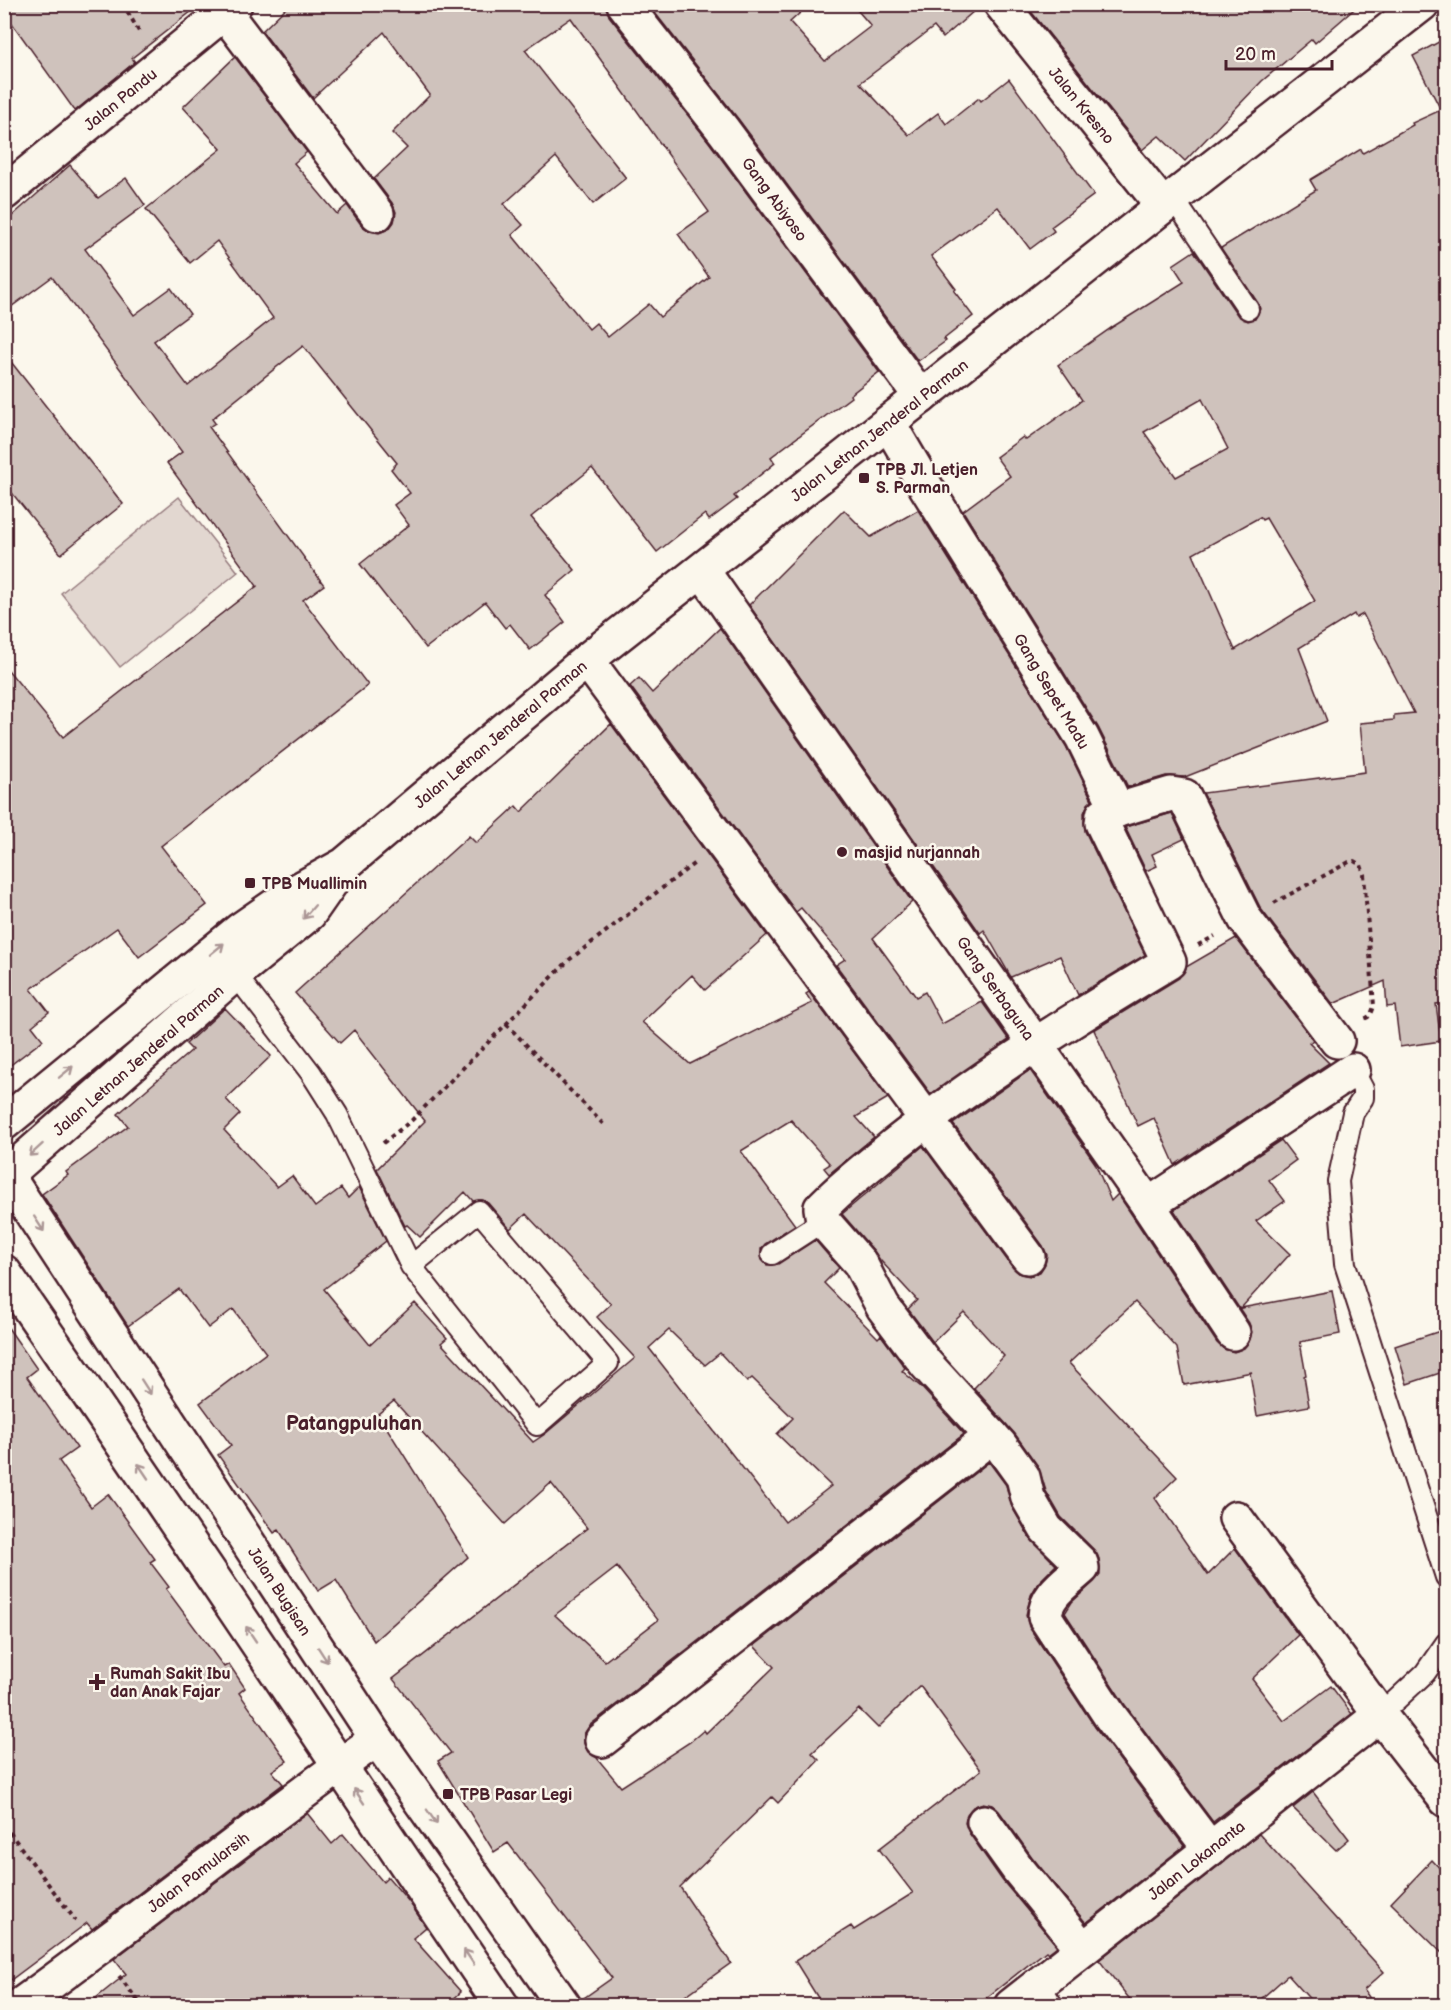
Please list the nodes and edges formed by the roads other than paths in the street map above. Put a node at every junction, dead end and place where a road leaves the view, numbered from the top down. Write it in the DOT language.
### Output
graph roads {
  1 [pos="624,4"];
  2 [pos="1001,4"];
  3 [pos="1422,4"];
  4 [pos="230,9"];
  5 [pos="4,193"];
  6 [pos="1168,202"];
  7 [pos="377,214"];
  8 [pos="1248,309"];
  9 [pos="921,397"];
  10 [pos="889,423"];
  11 [pos="702,570"];
  12 [pos="587,660"];
  13 [pos="1118,810"];
  14 [pos="344,865"];
  15 [pos="235,974"];
  16 [pos="1337,1041"];
  17 [pos="1034,1044"];
  18 [pos="1357,1077"];
  19 [pos="927,1120"];
  20 [pos="4,1123"];
  21 [pos="5,1174"];
  22 [pos="1148,1205"];
  23 [pos="823,1221"];
  24 [pos="772,1254"];
  25 [pos="1028,1257"];
  26 [pos="411,1266"];
  27 [pos="4,1272"];
  28 [pos="1233,1333"];
  29 [pos="992,1436"];
  30 [pos="1236,1518"];
  31 [pos="1446,1576"];
  32 [pos="1446,1643"];
  33 [pos="1380,1715"];
  34 [pos="377,1739"];
  35 [pos="602,1740"];
  36 [pos="339,1766"];
  37 [pos="1446,1800"];
  38 [pos="984,1822"];
  39 [pos="1210,1849"];
  40 [pos="1083,1949"];
  41 [pos="1046,1995"];
  42 [pos="19,2006"];
  43 [pos="501,2006"];
  44 [pos="564,2006"];
  45 [pos="1011,2006"];
  1 -- 9 [label="street, Gang Abiyoso"];
  2 -- 6 [label="street, Jalan Kresno"];
  3 -- 6 [label="street, Jalan Letnan Jenderal Parman"];
  4 -- 5 [label="street, Jalan Pandu"];
  4 -- 7 [label="street"];
  6 -- 8 [label="lane"];
  6 -- 9 [label="street, Jalan Letnan Jenderal Parman"];
  9 -- 10 [label="street, Jalan Letnan Jenderal Parman"];
  10 -- 11 [label="street, Jalan Letnan Jenderal Parman"];
  10 -- 13 [label="street, Gang Sepet Madu"];
  11 -- 12 [label="street, Jalan Letnan Jenderal Parman"];
  11 -- 17 [label="street, Gang Serbaguna"];
  12 -- 14 [label="street, Jalan Letnan Jenderal Parman"];
  12 -- 19 [label="street"];
  13 -- 16 [label="street"];
  13 -- 17 [label="street"];
  14 -- 15 [label="street, Jalan Letnan Jenderal Parman, one-way"];
  20 -- 14 [label="street, Jalan Letnan Jenderal Parman, one-way"];
  15 -- 21 [label="street, Jalan Letnan Jenderal Parman, one-way"];
  15 -- 26 [label="lane"];
  17 -- 19 [label="street"];
  17 -- 22 [label="street, Gang Serbaguna"];
  18 -- 22 [label="street"];
  18 -- 31 [label="lane"];
  19 -- 23 [label="street"];
  19 -- 25 [label="street"];
  21 -- 34 [label="street, Jalan Bugisan, one-way"];
  22 -- 28 [label="street, Gang Serbaguna"];
  23 -- 24 [label="lane"];
  23 -- 29 [label="street"];
  26 -- 26 [label="lane"];
  36 -- 27 [label="street, one-way"];
  29 -- 35 [label="street"];
  29 -- 39 [label="street"];
  30 -- 33 [label="street"];
  32 -- 33 [label="lane"];
  33 -- 37 [label="street"];
  33 -- 39 [label="street, Jalan Lokananta"];
  34 -- 36 [label="street, Jalan Pamularsih"];
  34 -- 44 [label="street, Jalan Bugisan, one-way"];
  36 -- 42 [label="street, Jalan Pamularsih"];
  43 -- 36 [label="street, one-way"];
  38 -- 40 [label="street"];
  39 -- 40 [label="street, Jalan Lokananta"];
  40 -- 41 [label="street, Jalan Lokananta"];
  41 -- 45 [label="street, Jalan Lokananta"];
}
